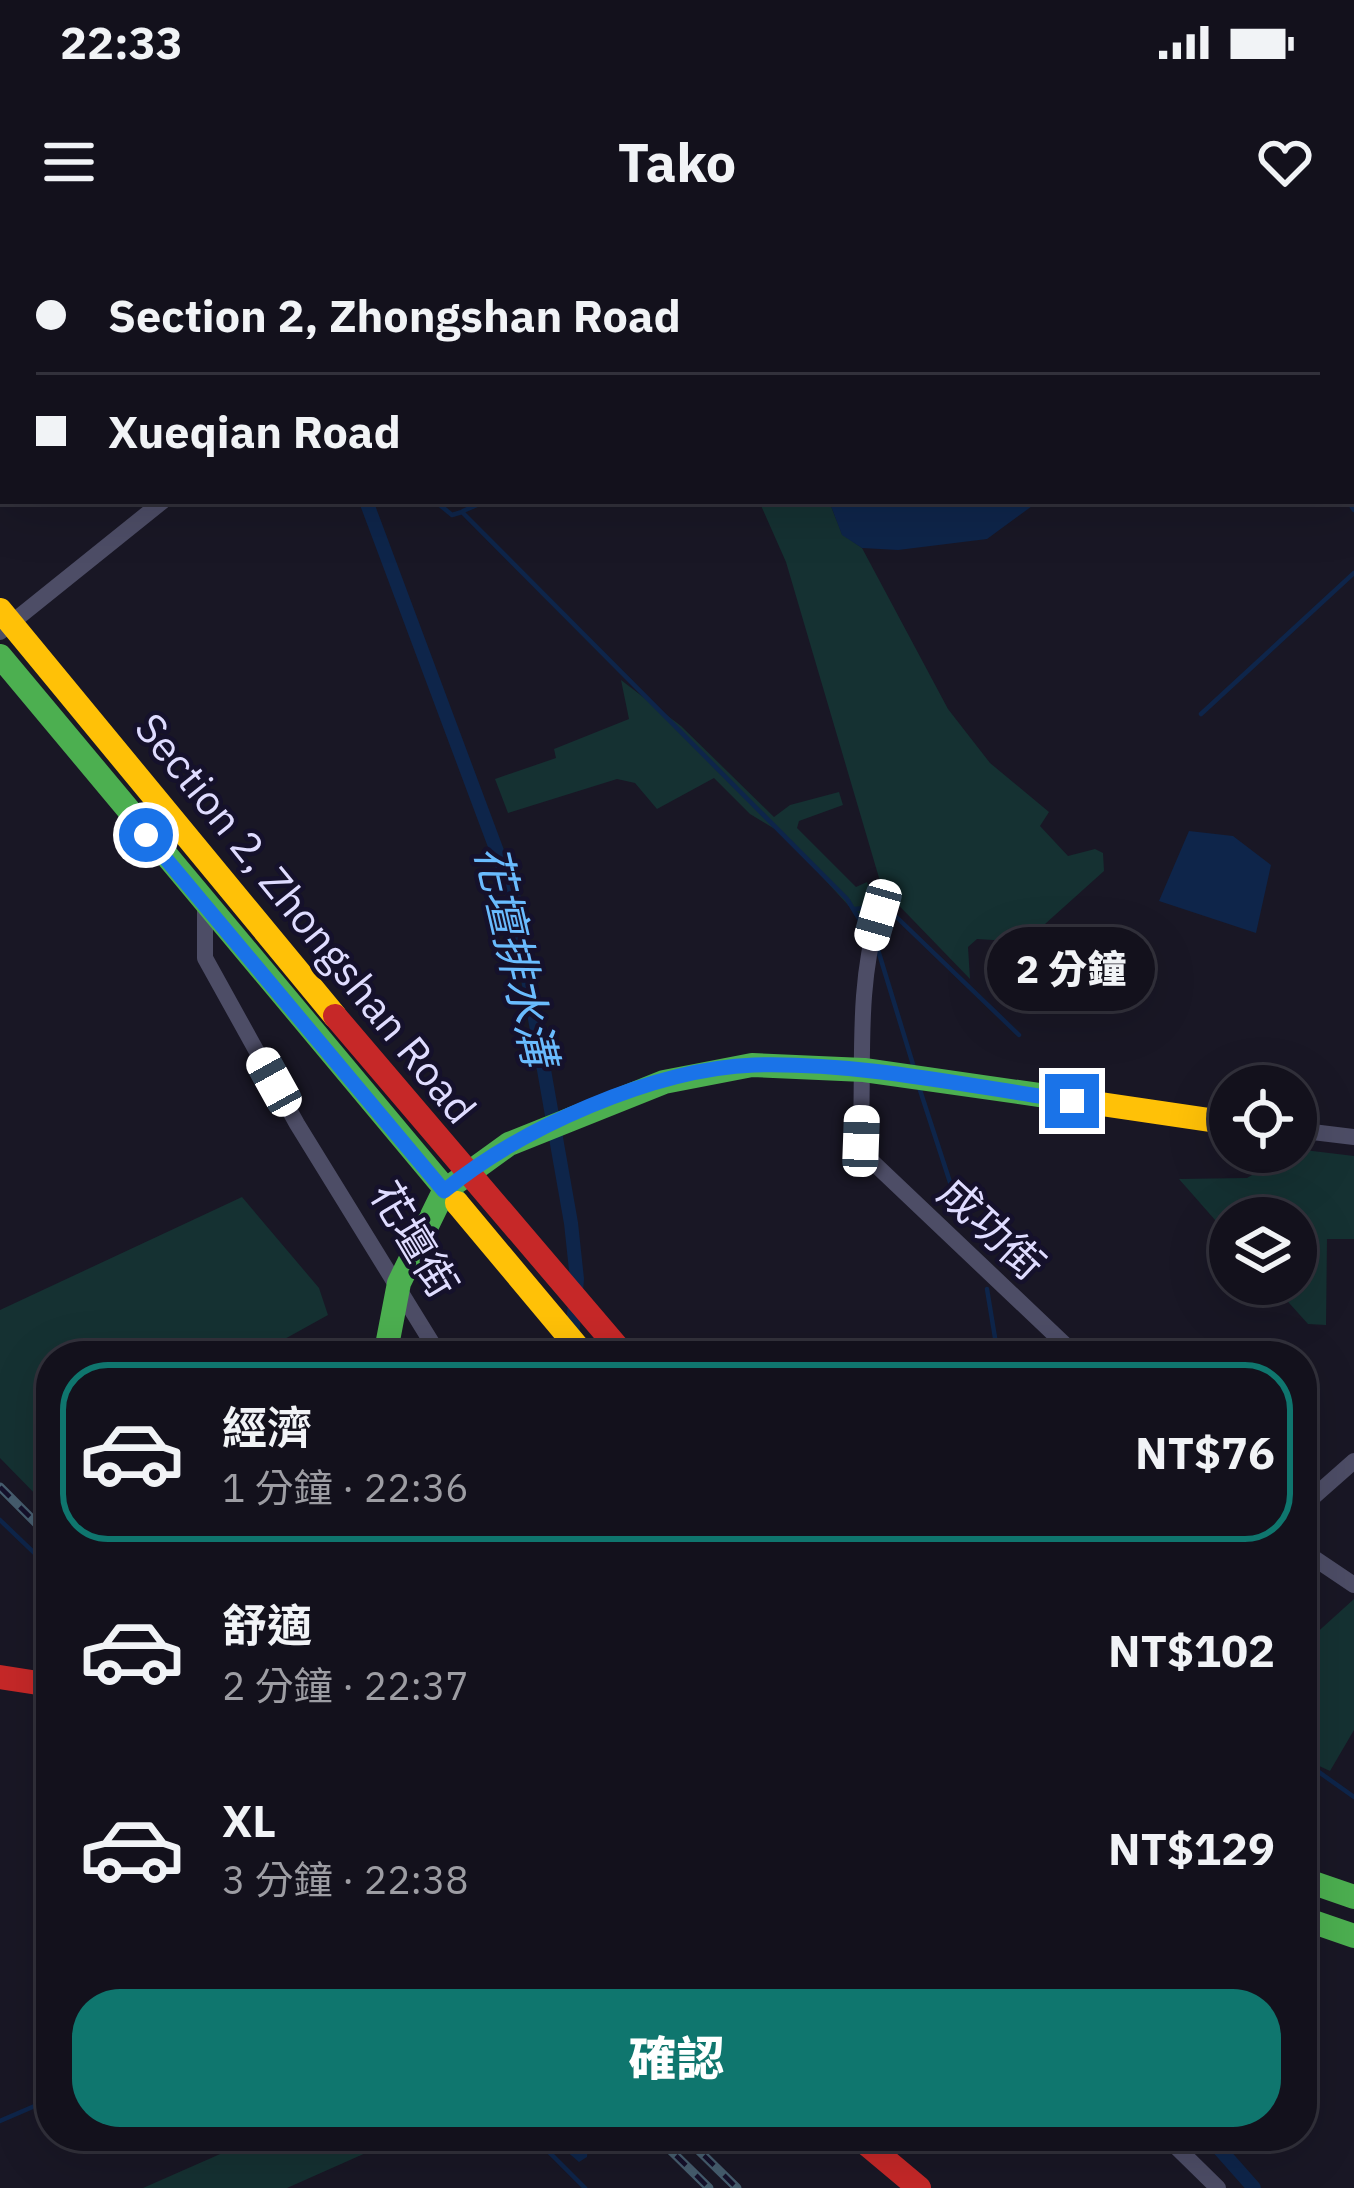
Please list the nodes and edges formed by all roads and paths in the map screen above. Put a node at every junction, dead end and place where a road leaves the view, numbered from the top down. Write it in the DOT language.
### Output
graph roads {
  1 [pos="159,504"];
  2 [pos="4,622"];
  3 [pos="0,656"];
  4 [pos="205,907"];
  5 [pos="878,915"];
  6 [pos="863,1070"];
  7 [pos="1209,1120"];
  8 [pos="1317,1133"];
  9 [pos="1354,1137"];
  10 [pos="466,1174"];
  11 [pos="444,1191"];
  12 [pos="399,1282"];
  13 [pos="388,1341"];
  14 [pos="432,1341"];
  15 [pos="572,1341"];
  16 [pos="612,1341"];
  17 [pos="1061,1341"];
  18 [pos="1354,1461"];
  19 [pos="1332,1480"];
  20 [pos="1354,1484"];
  21 [pos="1317,1494"];
  22 [pos="1317,1560"];
  23 [pos="1354,1585"];
  24 [pos="0,1677"];
  25 [pos="36,1683"];
  26 [pos="1317,1884"];
  27 [pos="1354,1897"];
  28 [pos="1317,1923"];
  29 [pos="1354,1936"];
  30 [pos="875,2151"];
  31 [pos="1180,2151"];
  32 [pos="919,2188"];
  33 [pos="1218,2188"];
  1 -- 2 [label="street"];
  2 -- 10 [label="main road, Section 2, Zhongshan Road"];
  3 -- 4 [label="main road, Section 2, Zhongshan Road"];
  4 -- 11 [label="main road, Section 2, Zhongshan Road"];
  4 -- 12 [label="street, 花壇街"];
  5 -- 6 [label="street"];
  6 -- 7 [label="main road"];
  6 -- 10 [label="main road"];
  6 -- 17 [label="street, 成功街"];
  8 -- 9 [label="street"];
  10 -- 11 [label="main road"];
  10 -- 16 [label="main road, Section 2, Zhongshan Road"];
  11 -- 12 [label="main road"];
  11 -- 15 [label="main road, Section 2, Zhongshan Road"];
  12 -- 13 [label="main road"];
  12 -- 14 [label="street, 花壇街"];
  18 -- 19 [label="street"];
  19 -- 20 [label="street"];
  19 -- 21 [label="street"];
  22 -- 23 [label="street"];
  24 -- 25 [label="main road"];
  26 -- 27 [label="main road"];
  28 -- 29 [label="main road"];
  30 -- 32 [label="main road"];
  31 -- 33 [label="street"];
}
